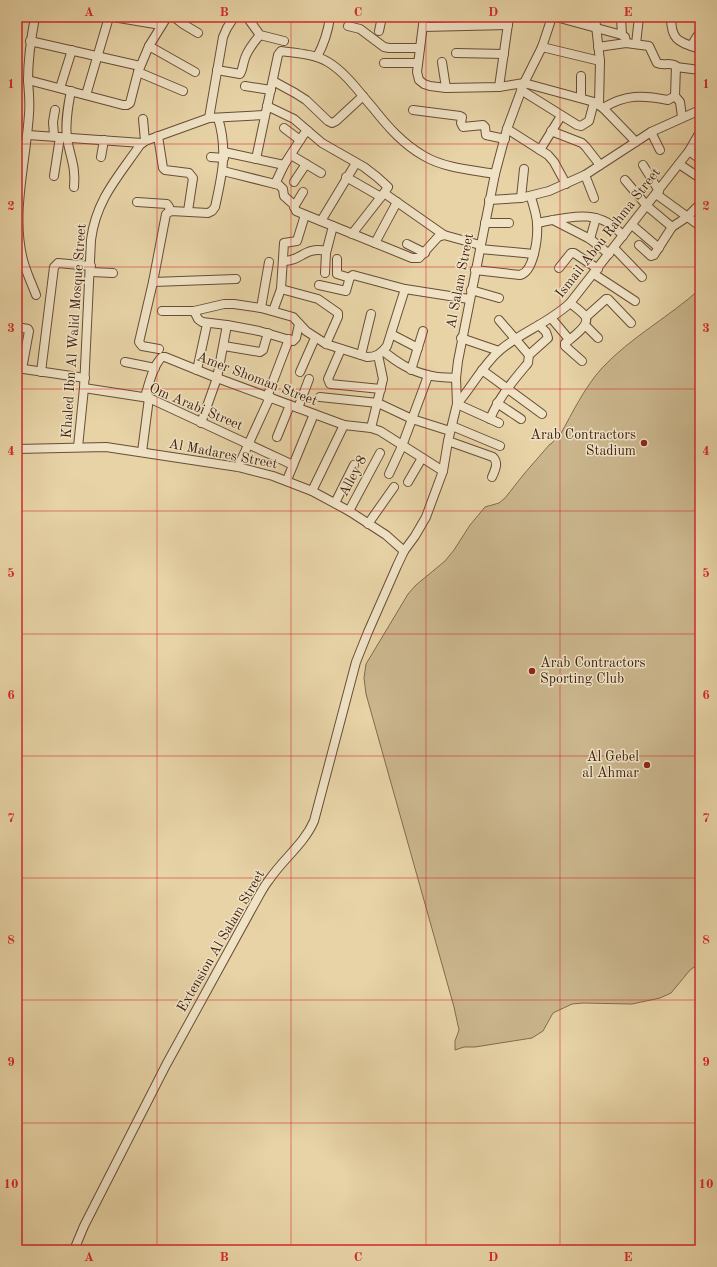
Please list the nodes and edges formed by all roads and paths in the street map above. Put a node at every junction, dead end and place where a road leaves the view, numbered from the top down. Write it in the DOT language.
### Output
graph roads {
  1 [pos="35,17"];
  2 [pos="109,17"];
  3 [pos="113,17"];
  4 [pos="167,17"];
  5 [pos="174,17"];
  6 [pos="234,17"];
  7 [pos="247,17"];
  8 [pos="330,17"];
  9 [pos="382,17"];
  10 [pos="424,17"];
  11 [pos="478,17"];
  12 [pos="552,17"];
  13 [pos="556,17"];
  14 [pos="595,17"];
  15 [pos="621,17"];
  16 [pos="639,17"];
  17 [pos="671,17"];
  18 [pos="509,21"];
  19 [pos="161,25"];
  20 [pos="348,26"];
  21 [pos="478,26"];
  22 [pos="422,27"];
  23 [pos="596,29"];
  24 [pos="379,31"];
  25 [pos="700,32"];
  26 [pos="198,33"];
  27 [pos="260,35"];
  28 [pos="622,35"];
  29 [pos="30,41"];
  30 [pos="284,41"];
  31 [pos="626,43"];
  32 [pos="636,44"];
  33 [pos="148,46"];
  34 [pos="691,46"];
  35 [pos="542,47"];
  36 [pos="598,47"];
  37 [pos="420,48"];
  38 [pos="700,48"];
  39 [pos="72,50"];
  40 [pos="456,53"];
  41 [pos="504,54"];
  42 [pos="98,56"];
  43 [pos="317,57"];
  44 [pos="600,61"];
  45 [pos="442,62"];
  46 [pos="384,63"];
  47 [pos="418,63"];
  48 [pos="676,68"];
  49 [pos="139,69"];
  50 [pos="218,70"];
  51 [pos="700,70"];
  52 [pos="196,72"];
  53 [pos="581,76"];
  54 [pos="28,80"];
  55 [pos="272,81"];
  56 [pos="245,86"];
  57 [pos="499,87"];
  58 [pos="522,87"];
  59 [pos="60,88"];
  60 [pos="446,88"];
  61 [pos="270,90"];
  62 [pos="71,91"];
  63 [pos="183,91"];
  64 [pos="86,95"];
  65 [pos="363,96"];
  66 [pos="675,96"];
  67 [pos="581,98"];
  68 [pos="599,105"];
  69 [pos="267,106"];
  70 [pos="55,110"];
  71 [pos="413,110"];
  72 [pos="700,110"];
  73 [pos="265,116"];
  74 [pos="560,116"];
  75 [pos="682,117"];
  76 [pos="209,118"];
  77 [pos="218,118"];
  78 [pos="143,119"];
  79 [pos="577,125"];
  80 [pos="284,128"];
  81 [pos="507,129"];
  82 [pos="308,131"];
  83 [pos="552,131"];
  84 [pos="651,132"];
  85 [pos="700,132"];
  86 [pos="28,135"];
  87 [pos="158,136"];
  88 [pos="60,137"];
  89 [pos="504,139"];
  90 [pos="572,139"];
  91 [pos="104,140"];
  92 [pos="300,140"];
  93 [pos="144,142"];
  94 [pos="636,142"];
  95 [pos="540,150"];
  96 [pos="660,150"];
  97 [pos="689,151"];
  98 [pos="224,155"];
  99 [pos="290,155"];
  100 [pos="101,157"];
  101 [pos="211,157"];
  102 [pos="256,159"];
  103 [pos="700,159"];
  104 [pos="356,163"];
  105 [pos="306,164"];
  106 [pos="600,164"];
  107 [pos="643,164"];
  108 [pos="679,164"];
  109 [pos="284,165"];
  110 [pos="524,169"];
  111 [pos="223,170"];
  112 [pos="321,173"];
  113 [pos="495,174"];
  114 [pos="585,175"];
  115 [pos="54,176"];
  116 [pos="346,177"];
  117 [pos="700,178"];
  118 [pos="625,180"];
  119 [pos="294,182"];
  120 [pos="275,184"];
  121 [pos="566,184"];
  122 [pos="74,187"];
  123 [pos="303,192"];
  124 [pos="657,192"];
  125 [pos="382,195"];
  126 [pos="531,197"];
  127 [pos="521,198"];
  128 [pos="594,198"];
  129 [pos="490,200"];
  130 [pos="137,202"];
  131 [pos="397,202"];
  132 [pos="700,204"];
  133 [pos="647,206"];
  134 [pos="294,207"];
  135 [pos="170,211"];
  136 [pos="188,212"];
  137 [pos="305,215"];
  138 [pos="687,217"];
  139 [pos="596,218"];
  140 [pos="552,220"];
  141 [pos="321,221"];
  142 [pos="485,223"];
  143 [pos="509,223"];
  144 [pos="537,223"];
  145 [pos="632,225"];
  146 [pos="333,226"];
  147 [pos="700,226"];
  148 [pos="672,227"];
  149 [pos="352,234"];
  150 [pos="444,235"];
  151 [pos="623,236"];
  152 [pos="590,239"];
  153 [pos="375,243"];
  154 [pos="407,244"];
  155 [pos="639,245"];
  156 [pos="480,247"];
  157 [pos="659,248"];
  158 [pos="326,251"];
  159 [pos="611,251"];
  160 [pos="425,253"];
  161 [pos="534,254"];
  162 [pos="338,259"];
  163 [pos="269,262"];
  164 [pos="283,262"];
  165 [pos="559,268"];
  166 [pos="91,269"];
  167 [pos="475,270"];
  168 [pos="596,271"];
  169 [pos="112,273"];
  170 [pos="325,273"];
  171 [pos="642,277"];
  172 [pos="350,278"];
  173 [pos="236,279"];
  174 [pos="153,282"];
  175 [pos="319,285"];
  176 [pos="281,289"];
  177 [pos="405,289"];
  178 [pos="471,290"];
  179 [pos="36,295"];
  180 [pos="499,298"];
  181 [pos="469,299"];
  182 [pos="635,301"];
  183 [pos="570,303"];
  184 [pos="261,308"];
  185 [pos="162,311"];
  186 [pos="194,311"];
  187 [pos="273,311"];
  188 [pos="371,314"];
  189 [pos="552,319"];
  190 [pos="499,320"];
  191 [pos="585,321"];
  192 [pos="631,323"];
  193 [pos="207,324"];
  194 [pos="299,324"];
  195 [pos="227,325"];
  196 [pos="539,325"];
  197 [pos="17,327"];
  198 [pos="423,331"];
  199 [pos="268,333"];
  200 [pos="390,334"];
  201 [pos="315,338"];
  202 [pos="462,338"];
  203 [pos="598,338"];
  204 [pos="288,339"];
  205 [pos="516,339"];
  206 [pos="568,341"];
  207 [pos="326,344"];
  208 [pos="224,346"];
  209 [pos="418,348"];
  210 [pos="341,349"];
  211 [pos="499,351"];
  212 [pos="160,353"];
  213 [pos="381,353"];
  214 [pos="361,355"];
  215 [pos="529,355"];
  216 [pos="582,361"];
  217 [pos="125,362"];
  218 [pos="155,368"];
  219 [pos="20,369"];
  220 [pos="197,370"];
  221 [pos="411,370"];
  222 [pos="482,370"];
  223 [pos="41,372"];
  224 [pos="300,372"];
  225 [pos="428,376"];
  226 [pos="85,378"];
  227 [pos="217,378"];
  228 [pos="456,378"];
  229 [pos="309,379"];
  230 [pos="84,388"];
  231 [pos="507,388"];
  232 [pos="381,389"];
  233 [pos="268,397"];
  234 [pos="320,397"];
  235 [pos="149,398"];
  236 [pos="378,402"];
  237 [pos="457,404"];
  238 [pos="497,404"];
  239 [pos="294,407"];
  240 [pos="314,414"];
  241 [pos="542,414"];
  242 [pos="412,419"];
  243 [pos="490,419"];
  244 [pos="521,419"];
  245 [pos="202,423"];
  246 [pos="499,423"];
  247 [pos="344,425"];
  248 [pos="371,428"];
  249 [pos="451,429"];
  250 [pos="277,437"];
  251 [pos="448,441"];
  252 [pos="248,444"];
  253 [pos="402,446"];
  254 [pos="500,446"];
  255 [pos="78,447"];
  256 [pos="17,449"];
  257 [pos="142,452"];
  258 [pos="380,453"];
  259 [pos="422,458"];
  260 [pos="293,465"];
  261 [pos="354,465"];
  262 [pos="238,467"];
  263 [pos="443,471"];
  264 [pos="389,474"];
  265 [pos="492,476"];
  266 [pos="287,480"];
  267 [pos="408,482"];
  268 [pos="394,487"];
  269 [pos="312,491"];
  270 [pos="335,504"];
  271 [pos="349,511"];
  272 [pos="368,524"];
  273 [pos="404,551"];
  274 [pos="74,1250"];
  1 -- 29 [label="street"];
  2 -- 42 [label="street"];
  3 -- 19 [label="street"];
  4 -- 19 [label="street"];
  5 -- 26 [label="street"];
  6 -- 50 [label="street"];
  7 -- 27 [label="street"];
  8 -- 43 [label="street"];
  9 -- 24 [label="street"];
  10 -- 22 [label="street"];
  11 -- 21 [label="street"];
  12 -- 35 [label="street, Al Salam Street"];
  13 -- 23 [label="street"];
  14 -- 23 [label="street"];
  15 -- 28 [label="street"];
  16 -- 32 [label="street"];
  17 -- 34 [label="street"];
  18 -- 21 [label="street"];
  18 -- 41 [label="street"];
  19 -- 33 [label="street"];
  20 -- 37 [label="street"];
  21 -- 22 [label="street"];
  22 -- 37 [label="street"];
  23 -- 28 [label="street"];
  23 -- 36 [label="street"];
  25 -- 34 [label="street"];
  27 -- 30 [label="street"];
  27 -- 50 [label="street"];
  28 -- 31 [label="street"];
  29 -- 39 [label="street"];
  29 -- 54 [label="street"];
  31 -- 32 [label="street"];
  31 -- 36 [label="street"];
  32 -- 48 [label="street"];
  33 -- 49 [label="street"];
  33 -- 52 [label="street"];
  34 -- 38 [label="street"];
  35 -- 44 [label="street"];
  35 -- 58 [label="street, Al Salam Street"];
  36 -- 44 [label="street"];
  37 -- 47 [label="street"];
  39 -- 42 [label="street"];
  39 -- 59 [label="street"];
  40 -- 41 [label="street"];
  41 -- 57 [label="street"];
  42 -- 49 [label="street"];
  42 -- 64 [label="street"];
  43 -- 55 [label="street"];
  43 -- 65 [label="street"];
  44 -- 68 [label="street"];
  45 -- 60 [label="street"];
  46 -- 47 [label="street"];
  47 -- 60 [label="street"];
  48 -- 51 [label="street"];
  48 -- 66 [label="street"];
  49 -- 63 [label="street"];
  49 -- 64 [label="street"];
  50 -- 76 [label="street"];
  53 -- 67 [label="street"];
  54 -- 59 [label="street"];
  54 -- 86 [label="street"];
  55 -- 61 [label="street"];
  55 -- 65 [label="street"];
  56 -- 61 [label="street"];
  57 -- 58 [label="street"];
  57 -- 60 [label="street"];
  58 -- 67 [label="street"];
  58 -- 74 [label="street"];
  58 -- 81 [label="street, Al Salam Street"];
  59 -- 62 [label="street"];
  61 -- 69 [label="street"];
  62 -- 64 [label="street"];
  62 -- 88 [label="street"];
  65 -- 113 [label="street"];
  66 -- 68 [label="street"];
  66 -- 75 [label="street"];
  67 -- 68 [label="street"];
  68 -- 79 [label="street"];
  68 -- 94 [label="street"];
  69 -- 73 [label="street"];
  69 -- 82 [label="street"];
  70 -- 88 [label="street"];
  71 -- 89 [label="street"];
  72 -- 75 [label="street"];
  73 -- 77 [label="street"];
  73 -- 102 [label="street"];
  74 -- 79 [label="street"];
  74 -- 83 [label="street"];
  75 -- 84 [label="street"];
  76 -- 77 [label="street"];
  76 -- 87 [label="street"];
  77 -- 98 [label="street"];
  78 -- 93 [label="street"];
  79 -- 90 [label="street"];
  80 -- 92 [label="street"];
  81 -- 89 [label="street, Al Salam Street"];
  81 -- 95 [label="street"];
  82 -- 92 [label="street"];
  82 -- 104 [label="street"];
  83 -- 90 [label="street"];
  83 -- 95 [label="street"];
  84 -- 94 [label="street"];
  84 -- 96 [label="street"];
  85 -- 97 [label="street, Ismail Abou Rahma Street"];
  86 -- 88 [label="street"];
  86 -- 179 [label="street"];
  87 -- 93 [label="street"];
  87 -- 136 [label="street"];
  88 -- 91 [label="street"];
  88 -- 115 [label="street"];
  88 -- 122 [label="street"];
  89 -- 113 [label="street, Al Salam Street"];
  90 -- 106 [label="street"];
  91 -- 93 [label="street"];
  91 -- 100 [label="street"];
  92 -- 99 [label="street"];
  93 -- 166 [label="street, Khaled Ibn Al Walid Mosque Street"];
  94 -- 106 [label="street"];
  95 -- 121 [label="street"];
  97 -- 103 [label="street"];
  97 -- 108 [label="street, Ismail Abou Rahma Street"];
  98 -- 101 [label="street"];
  98 -- 102 [label="street"];
  98 -- 111 [label="street"];
  99 -- 105 [label="street"];
  99 -- 109 [label="street"];
  102 -- 109 [label="street"];
  104 -- 116 [label="street"];
  104 -- 125 [label="street"];
  105 -- 112 [label="street"];
  105 -- 119 [label="street"];
  106 -- 114 [label="street"];
  107 -- 124 [label="street"];
  108 -- 117 [label="street"];
  108 -- 124 [label="street, Ismail Abou Rahma Street"];
  109 -- 120 [label="street"];
  110 -- 127 [label="street"];
  111 -- 120 [label="street"];
  111 -- 136 [label="street"];
  113 -- 129 [label="street, Al Salam Street"];
  114 -- 121 [label="street"];
  114 -- 128 [label="street"];
  116 -- 125 [label="street"];
  116 -- 141 [label="street"];
  118 -- 133 [label="street"];
  120 -- 134 [label="street"];
  121 -- 126 [label="street"];
  123 -- 134 [label="street"];
  124 -- 133 [label="street, Ismail Abou Rahma Street"];
  124 -- 138 [label="street"];
  125 -- 131 [label="street"];
  125 -- 149 [label="street"];
  126 -- 127 [label="street"];
  126 -- 144 [label="street"];
  127 -- 129 [label="street"];
  129 -- 142 [label="street, Al Salam Street"];
  130 -- 135 [label="street"];
  131 -- 150 [label="street"];
  131 -- 153 [label="street"];
  132 -- 138 [label="street"];
  133 -- 145 [label="street, Ismail Abou Rahma Street"];
  133 -- 148 [label="street"];
  134 -- 137 [label="street"];
  135 -- 136 [label="street"];
  135 -- 174 [label="street"];
  137 -- 141 [label="street"];
  137 -- 164 [label="street"];
  138 -- 147 [label="street"];
  138 -- 148 [label="street"];
  139 -- 140 [label="street"];
  139 -- 151 [label="street"];
  139 -- 152 [label="street"];
  140 -- 144 [label="street"];
  140 -- 152 [label="street"];
  141 -- 146 [label="street"];
  142 -- 143 [label="street"];
  142 -- 156 [label="street, Al Salam Street"];
  144 -- 161 [label="street"];
  145 -- 151 [label="street, Ismail Abou Rahma Street"];
  145 -- 157 [label="street"];
  146 -- 149 [label="street"];
  146 -- 158 [label="street"];
  148 -- 157 [label="street"];
  149 -- 153 [label="street"];
  150 -- 156 [label="street"];
  150 -- 160 [label="street"];
  151 -- 159 [label="street, Ismail Abou Rahma Street"];
  152 -- 159 [label="street"];
  153 -- 160 [label="street"];
  154 -- 160 [label="street"];
  155 -- 157 [label="street"];
  156 -- 161 [label="street"];
  156 -- 167 [label="street, Al Salam Street"];
  158 -- 164 [label="street"];
  158 -- 170 [label="street"];
  159 -- 168 [label="street, Ismail Abou Rahma Street"];
  159 -- 171 [label="street"];
  161 -- 167 [label="street"];
  162 -- 172 [label="street"];
  163 -- 184 [label="street"];
  164 -- 176 [label="street"];
  165 -- 168 [label="street"];
  166 -- 169 [label="street"];
  166 -- 223 [label="street"];
  166 -- 226 [label="street, Khaled Ibn Al Walid Mosque Street"];
  167 -- 178 [label="street, Al Salam Street"];
  168 -- 182 [label="street"];
  168 -- 183 [label="street, Ismail Abou Rahma Street"];
  172 -- 175 [label="street"];
  172 -- 177 [label="street"];
  173 -- 174 [label="street"];
  174 -- 212 [label="street, Amer Shoman Street"];
  176 -- 187 [label="street"];
  176 -- 207 [label="street"];
  177 -- 181 [label="street"];
  177 -- 200 [label="street"];
  178 -- 180 [label="street"];
  178 -- 181 [label="street, Al Salam Street"];
  181 -- 202 [label="street, Al Salam Street"];
  183 -- 189 [label="street, Ismail Abou Rahma Street"];
  183 -- 191 [label="street"];
  184 -- 186 [label="street"];
  184 -- 187 [label="street"];
  185 -- 186 [label="street"];
  186 -- 193 [label="street"];
  187 -- 194 [label="street"];
  188 -- 214 [label="street"];
  189 -- 196 [label="street, Ismail Abou Rahma Street"];
  189 -- 206 [label="street"];
  190 -- 205 [label="street"];
  191 -- 192 [label="street"];
  191 -- 203 [label="street"];
  191 -- 206 [label="street"];
  193 -- 195 [label="street"];
  193 -- 220 [label="street"];
  194 -- 201 [label="street"];
  194 -- 204 [label="street"];
  195 -- 199 [label="street"];
  195 -- 208 [label="street"];
  196 -- 205 [label="street, Ismail Abou Rahma Street"];
  196 -- 215 [label="street"];
  197 -- 219 [label="street"];
  198 -- 209 [label="street"];
  199 -- 204 [label="street"];
  199 -- 208 [label="street"];
  200 -- 209 [label="street"];
  200 -- 213 [label="street"];
  201 -- 207 [label="street"];
  201 -- 224 [label="street"];
  202 -- 211 [label="street"];
  202 -- 228 [label="street, Al Salam Street"];
  204 -- 233 [label="street"];
  205 -- 211 [label="street, Ismail Abou Rahma Street"];
  205 -- 215 [label="street"];
  206 -- 216 [label="street"];
  207 -- 210 [label="street"];
  208 -- 227 [label="street"];
  209 -- 221 [label="street"];
  210 -- 214 [label="street"];
  210 -- 232 [label="street"];
  211 -- 222 [label="street, Ismail Abou Rahma Street"];
  212 -- 218 [label="street"];
  212 -- 220 [label="street, Amer Shoman Street"];
  213 -- 214 [label="street"];
  213 -- 221 [label="street"];
  213 -- 232 [label="street"];
  215 -- 231 [label="street"];
  217 -- 218 [label="street"];
  218 -- 235 [label="street"];
  219 -- 223 [label="street"];
  220 -- 227 [label="street, Amer Shoman Street"];
  221 -- 225 [label="street"];
  222 -- 231 [label="street"];
  222 -- 237 [label="street, Ismail Abou Rahma Street"];
  223 -- 226 [label="street"];
  225 -- 228 [label="street"];
  225 -- 242 [label="street"];
  226 -- 230 [label="street, Khaled Ibn Al Walid Mosque Street"];
  227 -- 233 [label="street, Amer Shoman Street"];
  227 -- 245 [label="street"];
  228 -- 237 [label="street, Al Salam Street"];
  229 -- 239 [label="street"];
  230 -- 235 [label="street, Om Arabi Street"];
  230 -- 255 [label="street, Khaled Ibn Al Walid Mosque Street"];
  231 -- 238 [label="street"];
  231 -- 241 [label="street"];
  232 -- 236 [label="street"];
  233 -- 239 [label="street, Amer Shoman Street"];
  233 -- 252 [label="street"];
  234 -- 236 [label="street"];
  235 -- 245 [label="street, Om Arabi Street"];
  235 -- 257 [label="street"];
  236 -- 242 [label="street"];
  236 -- 248 [label="street"];
  237 -- 243 [label="street"];
  237 -- 249 [label="street, Al Salam Street"];
  238 -- 243 [label="street"];
  238 -- 244 [label="street"];
  239 -- 240 [label="street, Amer Shoman Street"];
  239 -- 250 [label="street"];
  240 -- 247 [label="street, Amer Shoman Street"];
  240 -- 260 [label="street"];
  242 -- 249 [label="street"];
  242 -- 253 [label="street"];
  243 -- 246 [label="street"];
  245 -- 252 [label="street, Om Arabi Street"];
  247 -- 248 [label="street, Amer Shoman Street"];
  247 -- 269 [label="street"];
  248 -- 253 [label="street"];
  249 -- 251 [label="street, Al Salam Street"];
  249 -- 254 [label="street"];
  251 -- 263 [label="street, Al Salam Street"];
  251 -- 265 [label="street"];
  252 -- 260 [label="street, Om Arabi Street"];
  252 -- 262 [label="street"];
  253 -- 259 [label="street"];
  253 -- 264 [label="street"];
  255 -- 256 [label="street, Al Madares Street"];
  255 -- 257 [label="street, Al Madares Street"];
  257 -- 262 [label="street, Al Madares Street"];
  258 -- 271 [label="street, Alley 8"];
  259 -- 263 [label="street"];
  259 -- 267 [label="street"];
  260 -- 266 [label="street"];
  261 -- 270 [label="street"];
  262 -- 266 [label="street, Al Madares Street"];
  263 -- 273 [label="street, Al Salam Street"];
  266 -- 269 [label="street, Al Madares Street"];
  268 -- 272 [label="street"];
  269 -- 270 [label="street, Al Madares Street"];
  270 -- 271 [label="street, Al Madares Street"];
  271 -- 272 [label="street, Al Madares Street"];
  272 -- 273 [label="street, Al Madares Street"];
  273 -- 274 [label="street, Extension Al Salam Street"];
}
